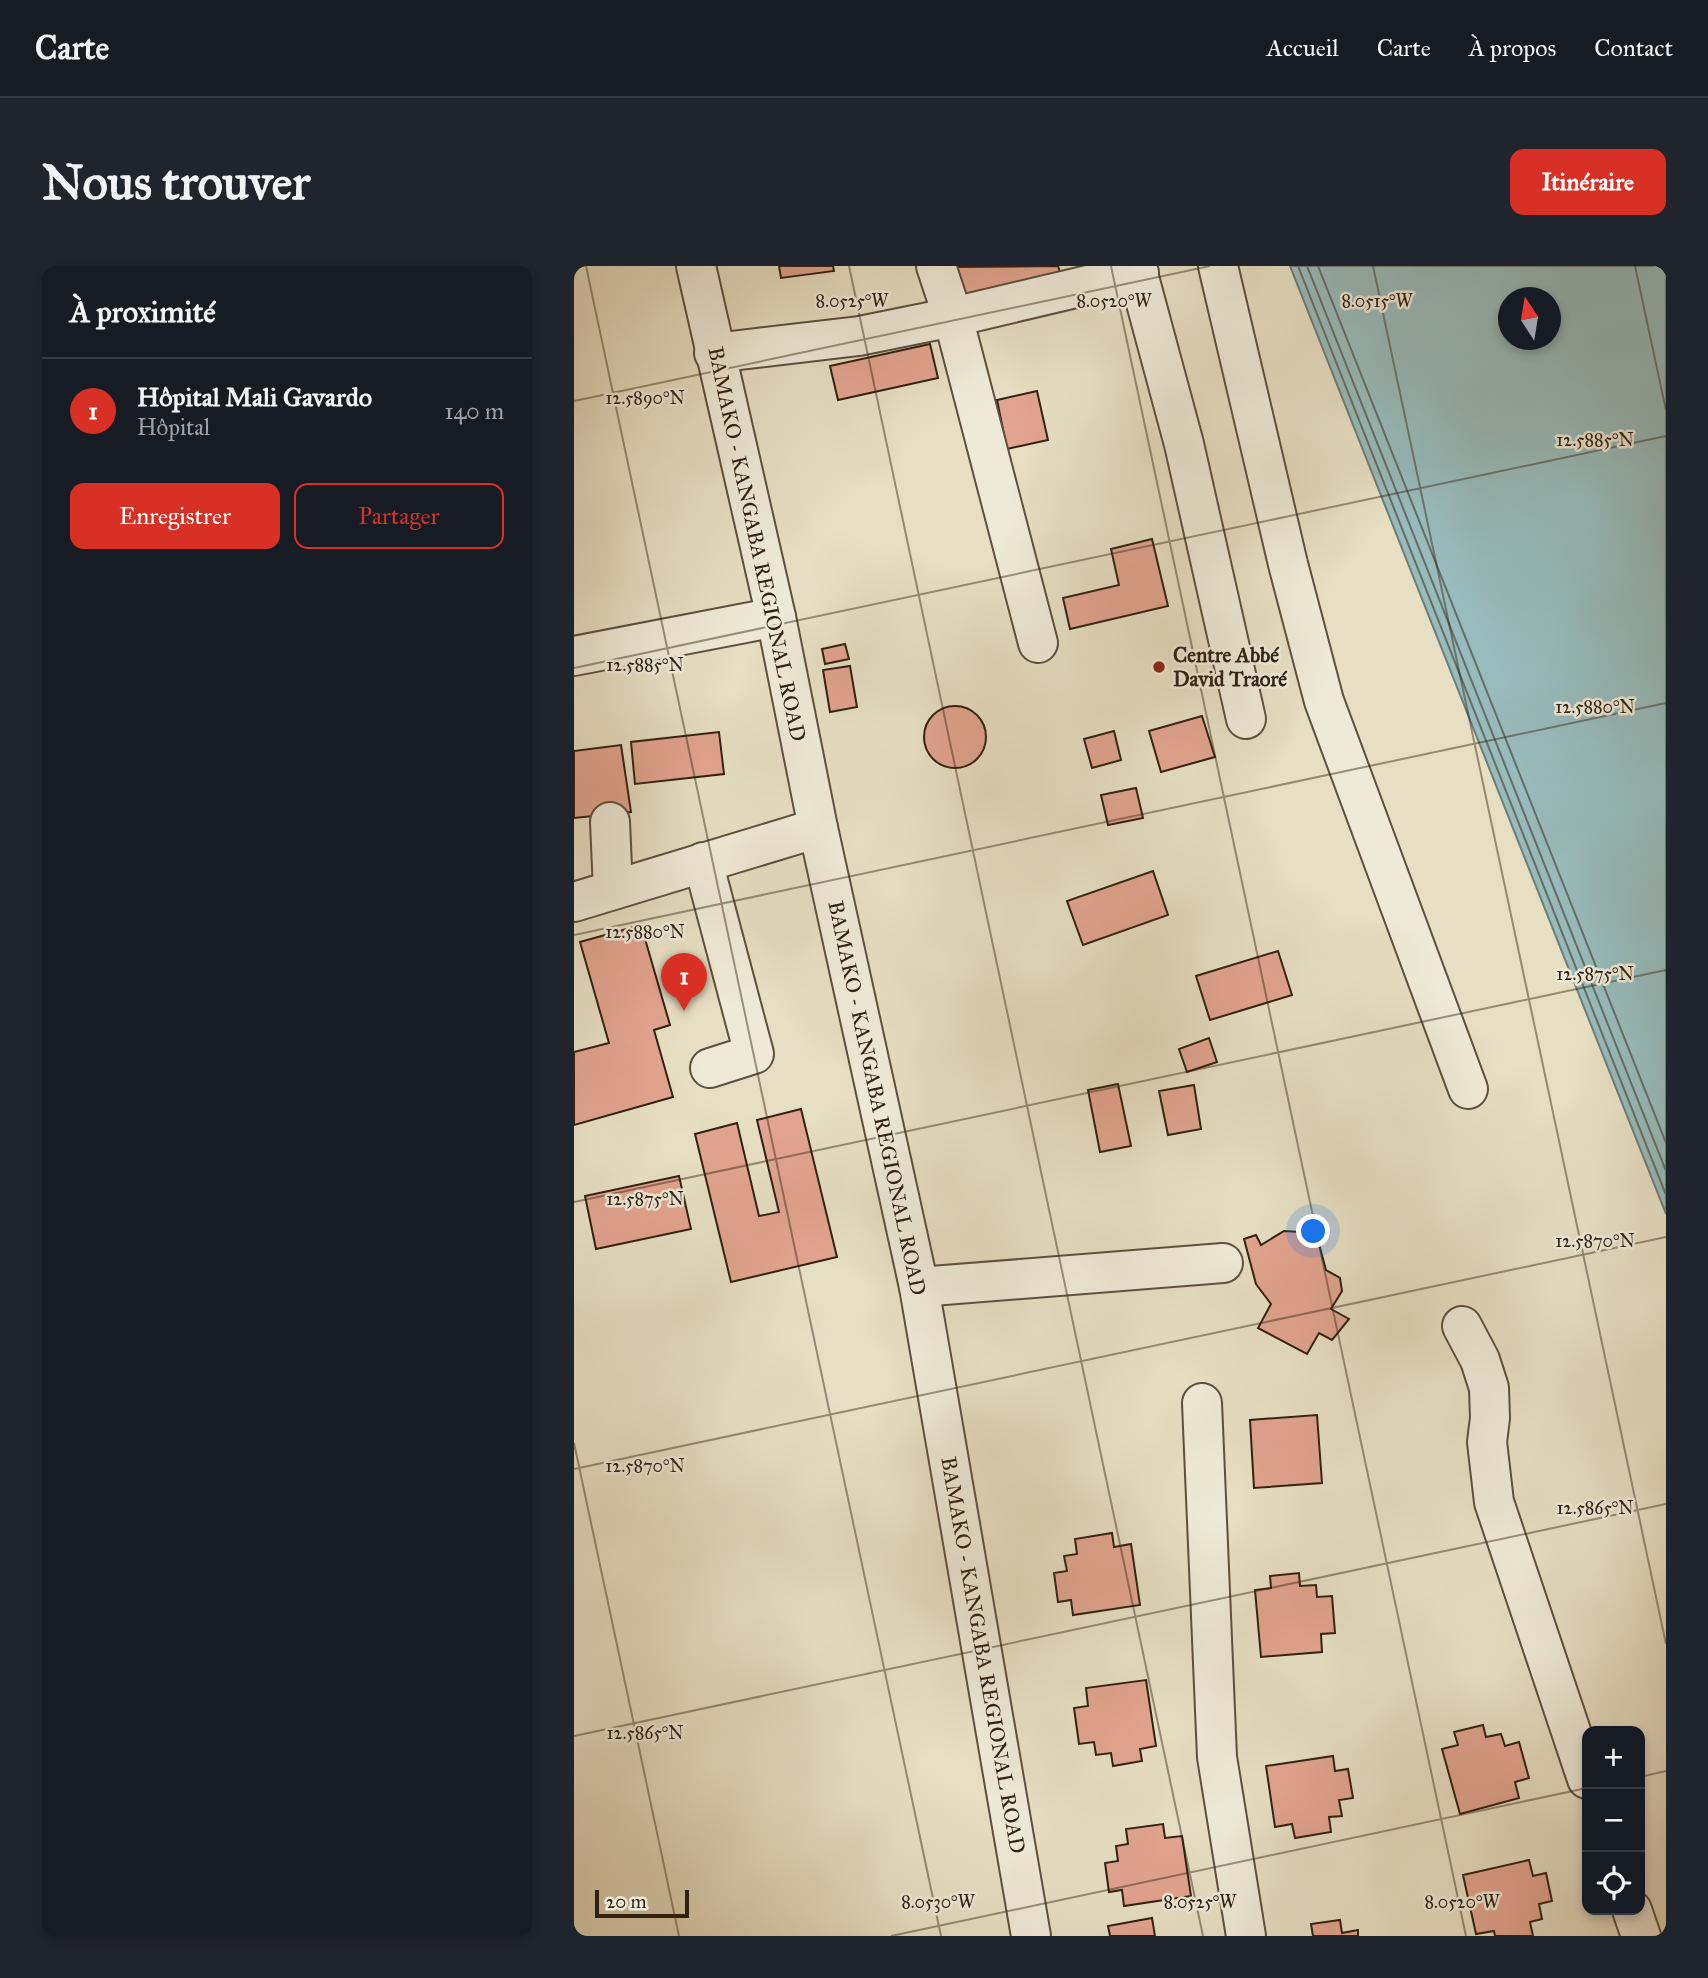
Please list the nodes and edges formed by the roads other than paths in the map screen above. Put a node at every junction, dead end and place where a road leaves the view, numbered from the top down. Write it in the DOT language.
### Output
graph roads {
  1 [pos="696,266"];
  2 [pos="936,266"];
  3 [pos="1218,266"];
  4 [pos="1138,270"];
  5 [pos="953,317"];
  6 [pos="714,353"];
  7 [pos="776,617"];
  8 [pos="1038,643"];
  9 [pos="574,656"];
  10 [pos="1246,719"];
  11 [pos="610,822"];
  12 [pos="818,828"];
  13 [pos="703,862"];
  14 [pos="613,890"];
  15 [pos="574,902"];
  16 [pos="710,1068"];
  17 [pos="1468,1089"];
  18 [pos="1223,1263"];
  19 [pos="919,1287"];
  20 [pos="1462,1326"];
  21 [pos="1202,1403"];
  22 [pos="1582,1764"];
  23 [pos="1634,1915"];
  24 [pos="1031,1936"];
  25 [pos="1246,1936"];
  26 [pos="1641,1936"];
  1 -- 6 [label="street, BAMAKO - KANGABA REGIONAL ROAD"];
  2 -- 5 [label="street"];
  3 -- 17 [label="street"];
  4 -- 5 [label="street"];
  4 -- 10 [label="street"];
  5 -- 6 [label="street"];
  5 -- 8 [label="street"];
  6 -- 7 [label="street, BAMAKO - KANGABA REGIONAL ROAD"];
  7 -- 9 [label="street"];
  7 -- 12 [label="street, BAMAKO - KANGABA REGIONAL ROAD"];
  11 -- 14 [label="street"];
  12 -- 13 [label="street"];
  12 -- 19 [label="street, BAMAKO - KANGABA REGIONAL ROAD"];
  13 -- 14 [label="street"];
  13 -- 16 [label="street"];
  14 -- 15 [label="street"];
  18 -- 19 [label="street"];
  19 -- 24 [label="street, BAMAKO - KANGABA REGIONAL ROAD"];
  20 -- 22 [label="street"];
  21 -- 25 [label="street"];
  23 -- 26 [label="street"];
}
